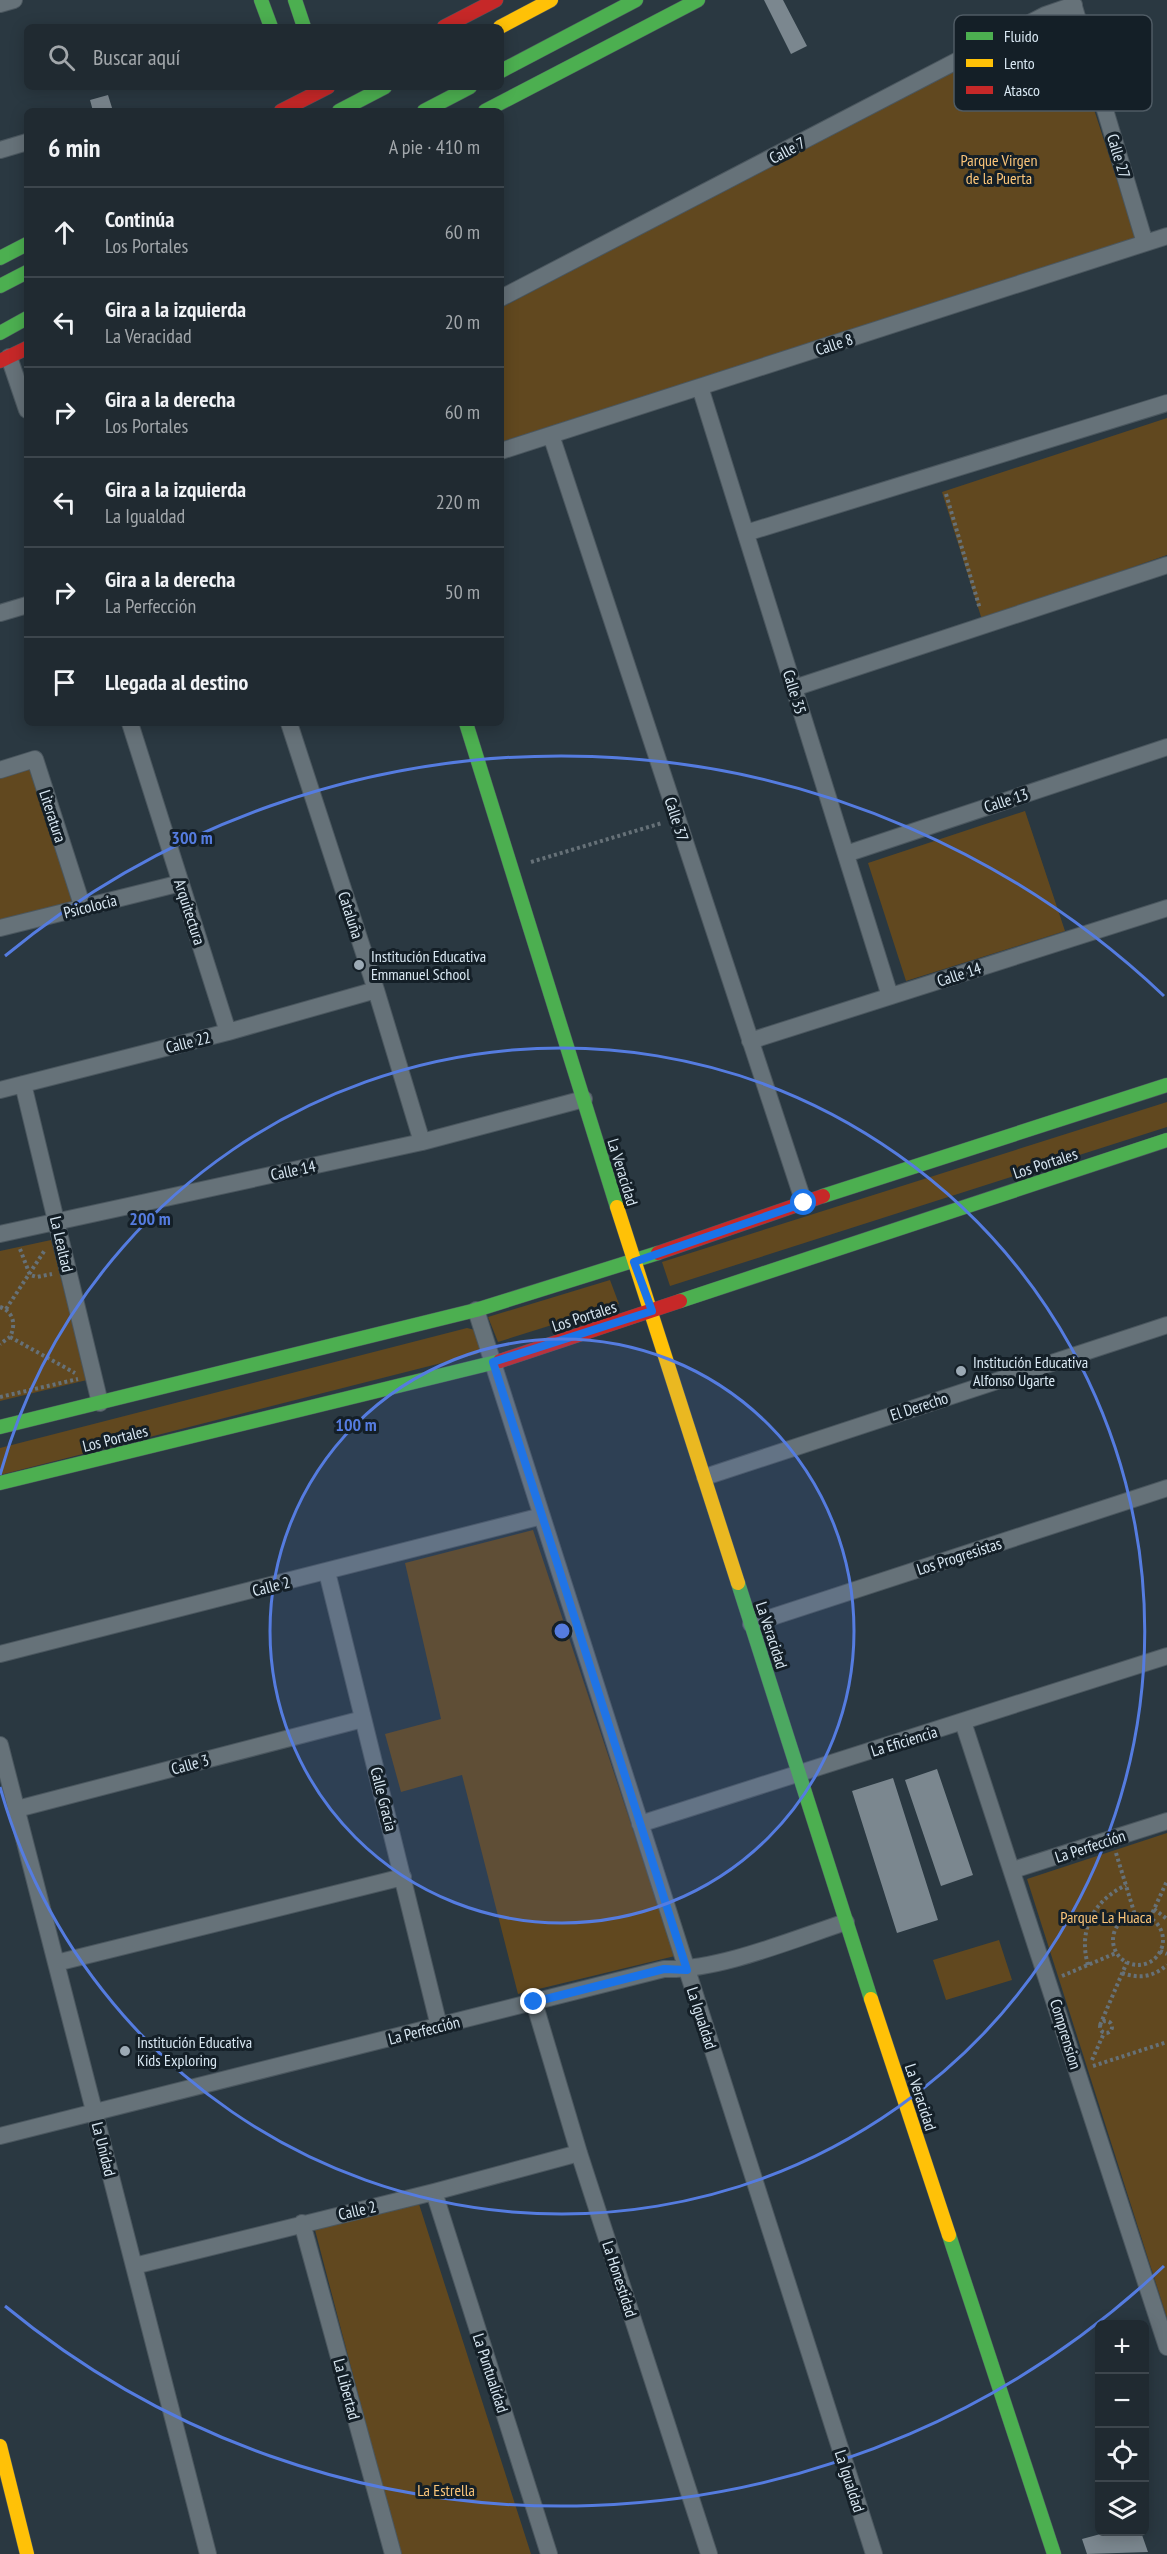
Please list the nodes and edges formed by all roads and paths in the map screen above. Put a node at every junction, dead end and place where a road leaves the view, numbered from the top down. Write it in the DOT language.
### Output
graph roads {
  1 [pos="14,0"];
  2 [pos="261,0"];
  3 [pos="295,0"];
  4 [pos="496,0"];
  5 [pos="551,0"];
  6 [pos="636,0"];
  7 [pos="698,0"];
  8 [pos="1073,3"];
  9 [pos="0,4"];
  10 [pos="1046,15"];
  11 [pos="270,24"];
  12 [pos="303,24"];
  13 [pos="450,24"];
  14 [pos="504,25"];
  15 [pos="954,63"];
  16 [pos="504,69"];
  17 [pos="293,90"];
  18 [pos="322,90"];
  19 [pos="327,90"];
  20 [pos="379,90"];
  21 [pos="464,90"];
  22 [pos="300,107"];
  23 [pos="336,108"];
  24 [pos="343,108"];
  25 [pos="430,108"];
  26 [pos="491,108"];
  27 [pos="1105,111"];
  28 [pos="24,143"];
  29 [pos="0,150"];
  30 [pos="1167,236"];
  31 [pos="1145,243"];
  32 [pos="24,246"];
  33 [pos="0,258"];
  34 [pos="24,274"];
  35 [pos="0,286"];
  36 [pos="504,296"];
  37 [pos="24,320"];
  38 [pos="0,333"];
  39 [pos="24,349"];
  40 [pos="4,359"];
  41 [pos="700,387"];
  42 [pos="24,403"];
  43 [pos="1167,403"];
  44 [pos="550,435"];
  45 [pos="504,450"];
  46 [pos="946,494"];
  47 [pos="746,533"];
  48 [pos="1167,565"];
  49 [pos="24,605"];
  50 [pos="0,613"];
  51 [pos="982,616"];
  52 [pos="794,688"];
  53 [pos="131,726"];
  54 [pos="290,726"];
  55 [pos="467,726"];
  56 [pos="1167,747"];
  57 [pos="0,770"];
  58 [pos="677,818"];
  59 [pos="846,854"];
  60 [pos="511,868"];
  61 [pos="181,883"];
  62 [pos="82,908"];
  63 [pos="1167,908"];
  64 [pos="0,928"];
  65 [pos="376,990"];
  66 [pos="890,996"];
  67 [pos="228,1032"];
  68 [pos="750,1041"];
  69 [pos="23,1084"];
  70 [pos="1167,1085"];
  71 [pos="0,1090"];
  72 [pos="584,1099"];
  73 [pos="1167,1140"];
  74 [pos="422,1142"];
  75 [pos="804,1203"];
  76 [pos="57,1222"];
  77 [pos="0,1234"];
  78 [pos="49,1243"];
  79 [pos="20,1249"];
  80 [pos="634,1262"];
  81 [pos="57,1274"];
  82 [pos="30,1275"];
  83 [pos="0,1307"];
  84 [pos="6,1309"];
  85 [pos="476,1310"];
  86 [pos="652,1311"];
  87 [pos="1167,1325"];
  88 [pos="10,1337"];
  89 [pos="0,1344"];
  90 [pos="493,1362"];
  91 [pos="0,1397"];
  92 [pos="100,1403"];
  93 [pos="0,1427"];
  94 [pos="705,1477"];
  95 [pos="0,1483"];
  96 [pos="1167,1488"];
  97 [pos="542,1516"];
  98 [pos="327,1572"];
  99 [pos="751,1624"];
  100 [pos="0,1654"];
  101 [pos="1167,1656"];
  102 [pos="363,1719"];
  103 [pos="963,1722"];
  104 [pos="0,1745"];
  105 [pos="799,1774"];
  106 [pos="16,1809"];
  107 [pos="1167,1821"];
  108 [pos="640,1824"];
  109 [pos="1111,1839"];
  110 [pos="1013,1870"];
  111 [pos="403,1876"];
  112 [pos="1167,1881"];
  113 [pos="1126,1885"];
  114 [pos="1154,1909"];
  115 [pos="1136,1915"];
  116 [pos="1150,1918"];
  117 [pos="1167,1918"];
  118 [pos="846,1922"];
  119 [pos="1161,1951"];
  120 [pos="1116,1953"];
  121 [pos="1167,1954"];
  122 [pos="1127,1962"];
  123 [pos="56,1963"];
  124 [pos="1088,1965"];
  125 [pos="1167,1965"];
  126 [pos="687,1970"];
  127 [pos="1122,1972"];
  128 [pos="1050,1982"];
  129 [pos="534,2002"];
  130 [pos="1100,2025"];
  131 [pos="440,2026"];
  132 [pos="1104,2033"];
  133 [pos="1167,2042"];
  134 [pos="95,2113"];
  135 [pos="0,2136"];
  136 [pos="579,2153"];
  137 [pos="434,2192"];
  138 [pos="302,2223"];
  139 [pos="134,2266"];
  140 [pos="1167,2347"];
  141 [pos="0,2446"];
  142 [pos="27,2554"];
  143 [pos="208,2554"];
  144 [pos="393,2554"];
  145 [pos="549,2554"];
  146 [pos="709,2554"];
  147 [pos="874,2554"];
  148 [pos="1054,2554"];
  1 -- 9 [label="street"];
  2 -- 11 [label="street"];
  3 -- 12 [label="street"];
  4 -- 13 [label="street"];
  5 -- 14 [label="street"];
  6 -- 16 [label="street"];
  7 -- 26 [label="street"];
  8 -- 10 [label="street, Calle 7"];
  15 -- 36 [label="street, Calle 7"];
  17 -- 22 [label="street"];
  18 -- 22 [label="street"];
  19 -- 23 [label="street"];
  20 -- 24 [label="street"];
  21 -- 25 [label="street"];
  27 -- 31 [label="street, Calle 27"];
  28 -- 29 [label="street"];
  30 -- 31 [label="street, Calle 8"];
  31 -- 41 [label="street, Calle 8"];
  32 -- 33 [label="street"];
  34 -- 35 [label="street"];
  37 -- 38 [label="street"];
  39 -- 40 [label="street"];
  40 -- 42 [label="street"];
  41 -- 44 [label="street, Calle 8"];
  41 -- 47 [label="street, Calle 35"];
  43 -- 47 [label="street"];
  44 -- 45 [label="street, Calle 8"];
  44 -- 58 [label="street, Calle 37"];
  46 -- 51 [label="path"];
  47 -- 52 [label="street, Calle 35"];
  48 -- 52 [label="street"];
  49 -- 50 [label="street"];
  52 -- 59 [label="street, Calle 35"];
  53 -- 61 [label="street, Arquitectura"];
  54 -- 65 [label="street, Cataluña"];
  55 -- 60 [label="street, La Veracidad"];
  56 -- 59 [label="street, Calle 13"];
  57 -- 62 [label="street, Literatura"];
  58 -- 60 [label="path"];
  58 -- 68 [label="street, Calle 37"];
  59 -- 66 [label="street, Calle 35"];
  60 -- 72 [label="street, La Veracidad"];
  61 -- 62 [label="street, Psicolocia"];
  61 -- 67 [label="street, Arquitectura"];
  62 -- 64 [label="street, Psicolocia"];
  63 -- 66 [label="street, Calle 14"];
  65 -- 67 [label="street, Calle 22"];
  65 -- 74 [label="street, Cataluña"];
  66 -- 68 [label="street, Calle 14"];
  67 -- 69 [label="street, Calle 22"];
  68 -- 75 [label="street, Calle 37"];
  69 -- 71 [label="street, Calle 22"];
  69 -- 76 [label="street, La Lealtad"];
  70 -- 75 [label="street"];
  72 -- 74 [label="street, Calle 14"];
  72 -- 80 [label="street, La Veracidad"];
  73 -- 86 [label="street, Los Portales"];
  74 -- 76 [label="street, Calle 14"];
  75 -- 80 [label="street"];
  76 -- 77 [label="street, Calle 14"];
  76 -- 92 [label="street, La Lealtad"];
  78 -- 82 [label="path"];
  79 -- 82 [label="path"];
  80 -- 85 [label="street"];
  80 -- 86 [label="street, La Veracidad"];
  81 -- 82 [label="path"];
  82 -- 84 [label="path"];
  83 -- 84 [label="path"];
  84 -- 88 [label="path"];
  85 -- 90 [label="street, La Igualdad"];
  85 -- 92 [label="street"];
  86 -- 90 [label="street, Los Portales"];
  86 -- 94 [label="street, La Veracidad"];
  87 -- 94 [label="street, El Derecho"];
  88 -- 89 [label="path"];
  88 -- 91 [label="path"];
  90 -- 95 [label="street, Los Portales"];
  90 -- 97 [label="street, La Igualdad"];
  92 -- 93 [label="street"];
  94 -- 99 [label="street, La Veracidad"];
  96 -- 99 [label="street, Los Progresistas"];
  97 -- 98 [label="street, Calle 2"];
  97 -- 108 [label="street, La Igualdad"];
  98 -- 100 [label="street, Calle 2"];
  98 -- 102 [label="street, Calle Gracia"];
  99 -- 105 [label="street, La Veracidad"];
  101 -- 103 [label="street, La Eficiencia"];
  102 -- 106 [label="street, Calle 3"];
  102 -- 111 [label="street, Calle Gracia"];
  103 -- 105 [label="street, La Eficiencia"];
  103 -- 110 [label="street, Comprension"];
  104 -- 106 [label="street, La Unidad"];
  105 -- 108 [label="street, La Eficiencia"];
  105 -- 118 [label="street, La Veracidad"];
  106 -- 123 [label="street, La Unidad"];
  107 -- 109 [label="street, La Perfección"];
  108 -- 126 [label="street, La Igualdad"];
  109 -- 110 [label="street, La Perfección"];
  109 -- 113 [label="path"];
  110 -- 128 [label="street, Comprension"];
  111 -- 123 [label="street"];
  111 -- 131 [label="street, Calle Gracia"];
  112 -- 114 [label="path"];
  113 -- 115 [label="path"];
  113 -- 124 [label="path"];
  114 -- 116 [label="path"];
  114 -- 117 [label="path"];
  115 -- 116 [label="path"];
  115 -- 120 [label="path"];
  116 -- 119 [label="path"];
  118 -- 126 [label="street, La Perfección"];
  118 -- 148 [label="street, La Veracidad"];
  119 -- 121 [label="path"];
  119 -- 122 [label="path"];
  120 -- 122 [label="path"];
  120 -- 124 [label="path"];
  122 -- 127 [label="path"];
  123 -- 134 [label="street, La Unidad"];
  124 -- 128 [label="path"];
  125 -- 127 [label="path"];
  126 -- 129 [label="street, La Perfección"];
  126 -- 147 [label="street, La Igualdad"];
  127 -- 130 [label="path"];
  128 -- 140 [label="street, Comprension"];
  129 -- 131 [label="street, La Perfección"];
  129 -- 136 [label="street, La Honestidad"];
  130 -- 132 [label="path"];
  130 -- 132 [label="path"];
  131 -- 134 [label="street, La Perfección"];
  132 -- 133 [label="path"];
  134 -- 135 [label="street, La Perfección"];
  134 -- 139 [label="street, La Unidad"];
  136 -- 137 [label="street, Calle 2"];
  136 -- 146 [label="street, La Honestidad"];
  137 -- 138 [label="street, Calle 2"];
  137 -- 145 [label="street, La Puntualidad"];
  138 -- 139 [label="street, Calle 2"];
  138 -- 144 [label="street, La Libertad"];
  139 -- 143 [label="street, La Unidad"];
  141 -- 142 [label="street"];
}
